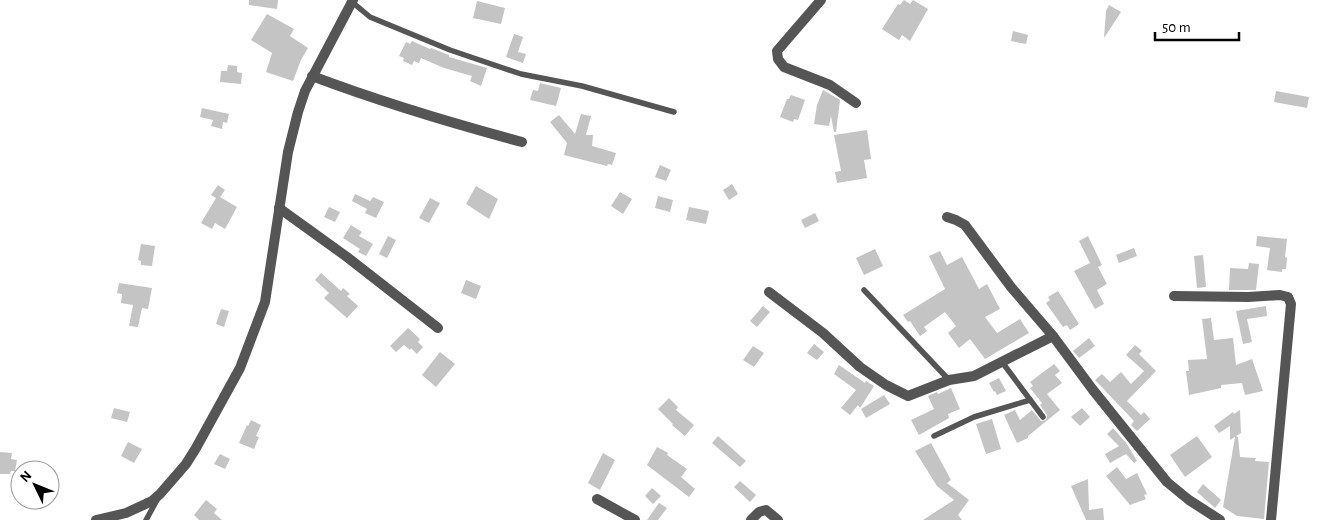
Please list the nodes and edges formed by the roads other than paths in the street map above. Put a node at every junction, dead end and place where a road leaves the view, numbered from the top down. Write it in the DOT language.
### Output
graph roads {
  1 [pos="821,0"];
  2 [pos="352,1"];
  3 [pos="312,76"];
  4 [pos="856,103"];
  5 [pos="674,112"];
  6 [pos="522,142"];
  7 [pos="280,208"];
  8 [pos="947,217"];
  9 [pos="864,290"];
  10 [pos="769,292"];
  11 [pos="1174,296"];
  12 [pos="438,328"];
  13 [pos="1053,336"];
  14 [pos="1002,362"];
  15 [pos="949,380"];
  16 [pos="1030,400"];
  17 [pos="1043,417"];
  18 [pos="934,436"];
  19 [pos="160,494"];
  20 [pos="597,499"];
  21 [pos="96,520"];
  22 [pos="146,520"];
  23 [pos="635,520"];
  24 [pos="751,520"];
  25 [pos="778,520"];
  26 [pos="1220,520"];
  27 [pos="1271,520"];
  1 -- 4 [label="street"];
  2 -- 3 [label="street"];
  2 -- 5 [label="lane"];
  3 -- 6 [label="street"];
  3 -- 7 [label="street"];
  7 -- 12 [label="street"];
  7 -- 19 [label="street"];
  8 -- 13 [label="street"];
  9 -- 15 [label="lane"];
  10 -- 15 [label="street"];
  11 -- 27 [label="street"];
  13 -- 14 [label="street"];
  13 -- 26 [label="street"];
  14 -- 15 [label="street"];
  14 -- 16 [label="lane"];
  16 -- 17 [label="lane"];
  16 -- 18 [label="lane"];
  19 -- 21 [label="street"];
  19 -- 22 [label="lane"];
  20 -- 23 [label="street"];
  24 -- 25 [label="street"];
}
